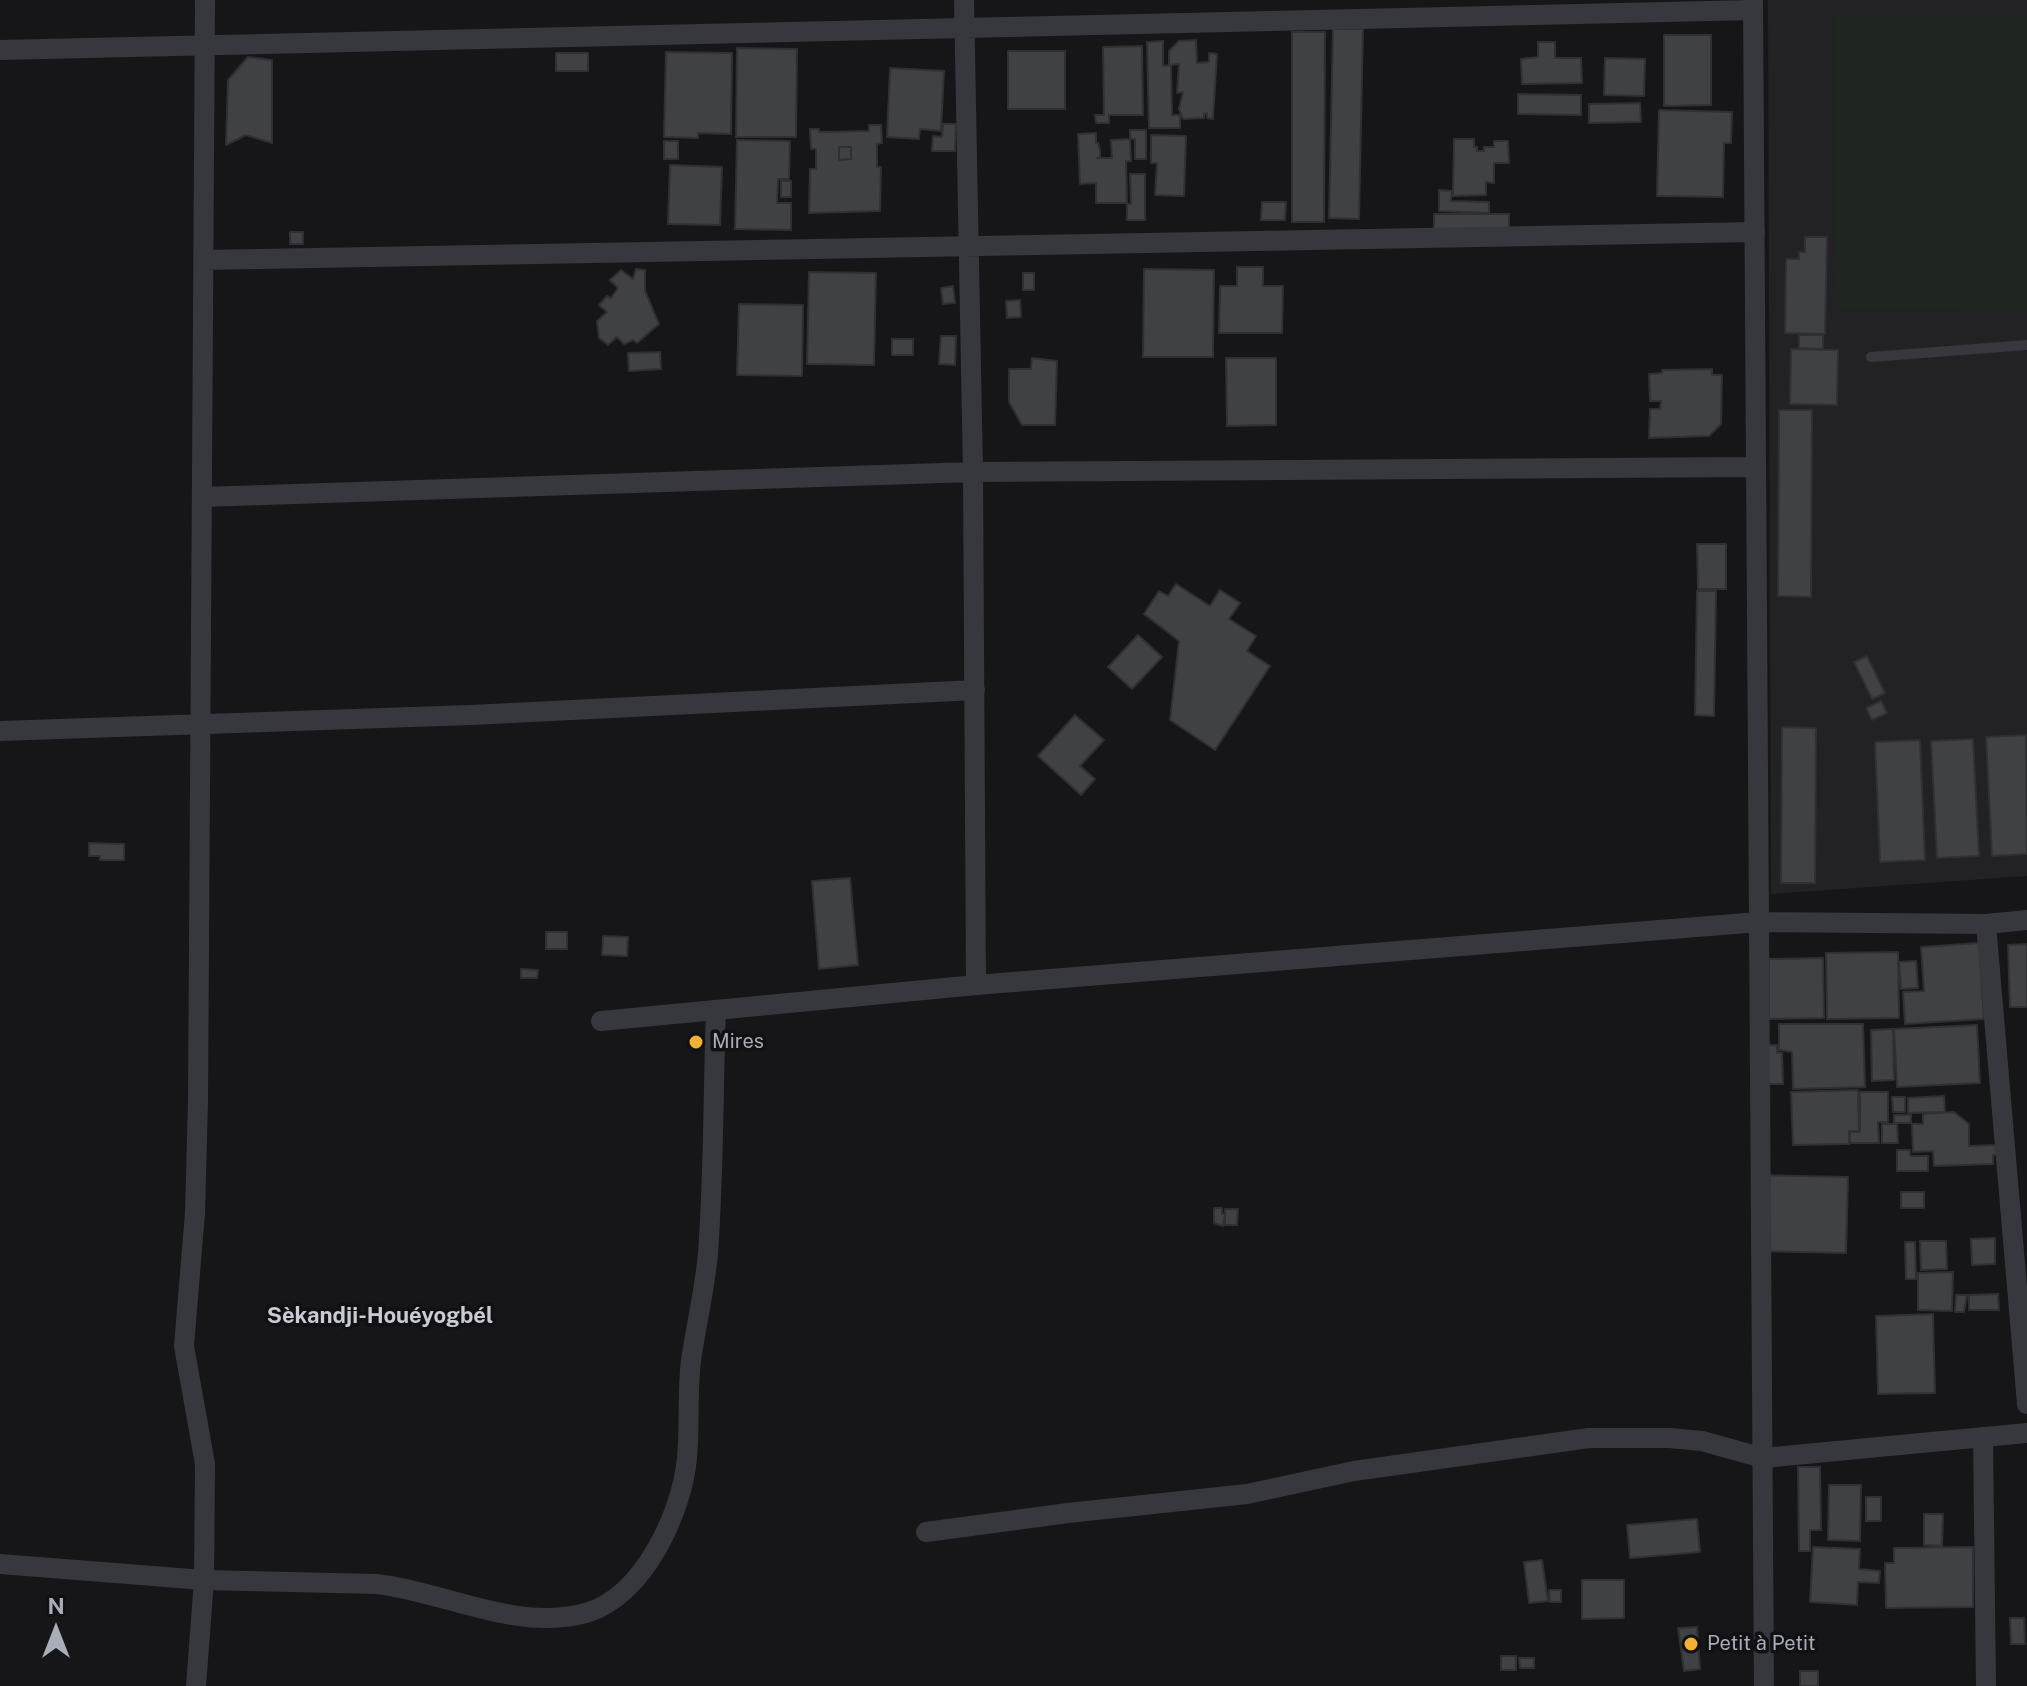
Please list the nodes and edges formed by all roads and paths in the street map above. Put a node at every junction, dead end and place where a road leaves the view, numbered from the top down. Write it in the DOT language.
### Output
graph roads {
  1 [pos="205,0"];
  2 [pos="964,0"];
  3 [pos="1753,5"];
  4 [pos="964,28"];
  5 [pos="205,46"];
  6 [pos="0,50"];
  7 [pos="1755,232"];
  8 [pos="968,246"];
  9 [pos="204,260"];
  10 [pos="2027,345"];
  11 [pos="1871,357"];
  12 [pos="1756,467"];
  13 [pos="973,472"];
  14 [pos="202,497"];
  15 [pos="975,690"];
  16 [pos="202,723"];
  17 [pos="0,731"];
  18 [pos="2027,920"];
  19 [pos="1759,922"];
  20 [pos="1986,924"];
  21 [pos="976,985"];
  22 [pos="716,1010"];
  23 [pos="601,1021"];
  24 [pos="2027,1404"];
  25 [pos="2027,1433"];
  26 [pos="1983,1437"];
  27 [pos="1763,1458"];
  28 [pos="926,1532"];
  29 [pos="0,1564"];
  30 [pos="204,1580"];
  31 [pos="196,1686"];
  32 [pos="1764,1686"];
  33 [pos="1986,1686"];
  1 -- 5 [label="street"];
  2 -- 4 [label="street"];
  3 -- 4 [label="street"];
  3 -- 7 [label="street"];
  4 -- 5 [label="street"];
  4 -- 8 [label="street"];
  5 -- 6 [label="street"];
  5 -- 9 [label="street"];
  7 -- 8 [label="street"];
  7 -- 12 [label="street"];
  8 -- 9 [label="street"];
  8 -- 13 [label="street"];
  9 -- 14 [label="street"];
  10 -- 11 [label="lane"];
  12 -- 13 [label="street"];
  12 -- 19 [label="street"];
  13 -- 14 [label="street"];
  13 -- 15 [label="street"];
  14 -- 16 [label="street"];
  15 -- 16 [label="street"];
  15 -- 21 [label="street"];
  16 -- 17 [label="street"];
  16 -- 30 [label="street"];
  18 -- 20 [label="street"];
  19 -- 20 [label="street"];
  19 -- 21 [label="street"];
  19 -- 27 [label="street"];
  20 -- 24 [label="street"];
  21 -- 22 [label="street"];
  22 -- 23 [label="street"];
  22 -- 30 [label="street"];
  25 -- 26 [label="street"];
  26 -- 27 [label="street"];
  26 -- 33 [label="street"];
  27 -- 28 [label="street"];
  27 -- 32 [label="street"];
  29 -- 30 [label="street"];
  30 -- 31 [label="street"];
}
